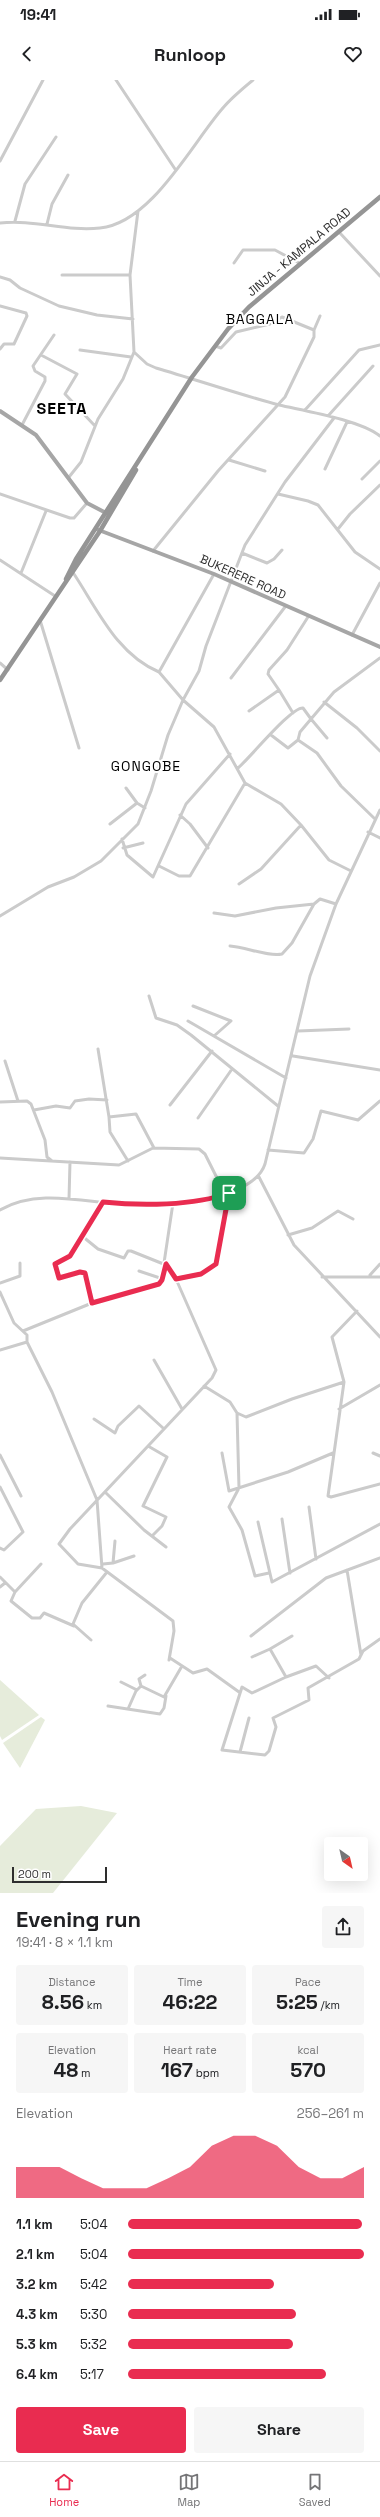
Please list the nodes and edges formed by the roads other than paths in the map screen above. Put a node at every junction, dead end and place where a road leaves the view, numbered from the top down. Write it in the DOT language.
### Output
graph roads {
  1 [pos="43,80"];
  2 [pos="116,80"];
  3 [pos="253,80"];
  4 [pos="56,137"];
  5 [pos="0,161"];
  6 [pos="175,169"];
  7 [pos="68,175"];
  8 [pos="380,197"];
  9 [pos="138,211"];
  10 [pos="15,221"];
  11 [pos="0,223"];
  12 [pos="47,224"];
  13 [pos="339,232"];
  14 [pos="234,262"];
  15 [pos="301,264"];
  16 [pos="62,275"];
  17 [pos="130,275"];
  18 [pos="0,276"];
  19 [pos="380,276"];
  20 [pos="0,306"];
  21 [pos="320,316"];
  22 [pos="133,319"];
  23 [pos="314,330"];
  24 [pos="54,335"];
  25 [pos="380,345"];
  26 [pos="215,346"];
  27 [pos="0,349"];
  28 [pos="80,350"];
  29 [pos="134,352"];
  30 [pos="41,355"];
  31 [pos="131,357"];
  32 [pos="373,366"];
  33 [pos="192,378"];
  34 [pos="279,405"];
  35 [pos="304,410"];
  36 [pos="0,412"];
  37 [pos="328,416"];
  38 [pos="334,418"];
  39 [pos="347,422"];
  40 [pos="22,425"];
  41 [pos="95,426"];
  42 [pos="380,436"];
  43 [pos="229,460"];
  44 [pos="380,461"];
  45 [pos="325,469"];
  46 [pos="265,471"];
  47 [pos="69,477"];
  48 [pos="362,479"];
  49 [pos="380,486"];
  50 [pos="0,494"];
  51 [pos="278,494"];
  52 [pos="87,503"];
  53 [pos="46,511"];
  54 [pos="108,514"];
  55 [pos="338,529"];
  56 [pos="98,530"];
  57 [pos="282,550"];
  58 [pos="153,551"];
  59 [pos="242,553"];
  60 [pos="0,560"];
  61 [pos="380,569"];
  62 [pos="72,571"];
  63 [pos="21,573"];
  64 [pos="214,574"];
  65 [pos="66,579"];
  66 [pos="231,582"];
  67 [pos="380,583"];
  68 [pos="55,596"];
  69 [pos="285,607"];
  70 [pos="308,617"];
  71 [pos="40,620"];
  72 [pos="352,635"];
  73 [pos="380,647"];
  74 [pos="380,658"];
  75 [pos="0,663"];
  76 [pos="8,670"];
  77 [pos="159,672"];
  78 [pos="231,678"];
  79 [pos="0,680"];
  80 [pos="279,690"];
  81 [pos="183,700"];
  82 [pos="324,702"];
  83 [pos="249,711"];
  84 [pos="293,713"];
  85 [pos="311,719"];
  86 [pos="271,735"];
  87 [pos="327,738"];
  88 [pos="298,740"];
  89 [pos="79,748"];
  90 [pos="380,751"];
  91 [pos="230,754"];
  92 [pos="238,768"];
  93 [pos="244,783"];
  94 [pos="126,788"];
  95 [pos="137,803"];
  96 [pos="145,808"];
  97 [pos="380,811"];
  98 [pos="180,816"];
  99 [pos="374,819"];
  100 [pos="110,824"];
  101 [pos="301,825"];
  102 [pos="368,832"];
  103 [pos="380,838"];
  104 [pos="122,839"];
  105 [pos="143,843"];
  106 [pos="124,848"];
  107 [pos="208,848"];
  108 [pos="159,866"];
  109 [pos="351,871"];
  110 [pos="239,884"];
  111 [pos="314,904"];
  112 [pos="336,904"];
  113 [pos="214,914"];
  114 [pos="0,916"];
  115 [pos="230,946"];
  116 [pos="149,996"];
  117 [pos="193,1006"];
  118 [pos="188,1021"];
  119 [pos="349,1030"];
  120 [pos="298,1031"];
  121 [pos="214,1036"];
  122 [pos="98,1049"];
  123 [pos="212,1051"];
  124 [pos="292,1056"];
  125 [pos="6,1061"];
  126 [pos="232,1069"];
  127 [pos="380,1070"];
  128 [pos="286,1078"];
  129 [pos="107,1100"];
  130 [pos="18,1101"];
  131 [pos="380,1101"];
  132 [pos="0,1102"];
  133 [pos="170,1105"];
  134 [pos="278,1106"];
  135 [pos="34,1110"];
  136 [pos="109,1117"];
  137 [pos="198,1118"];
  138 [pos="154,1148"];
  139 [pos="268,1150"];
  140 [pos="0,1158"];
  141 [pos="52,1161"];
  142 [pos="128,1161"];
  143 [pos="70,1162"];
  144 [pos="259,1177"];
  145 [pos="227,1193"];
  146 [pos="69,1199"];
  147 [pos="103,1202"];
  148 [pos="173,1202"];
  149 [pos="0,1210"];
  150 [pos="353,1219"];
  151 [pos="288,1235"];
  152 [pos="82,1236"];
  153 [pos="20,1263"];
  154 [pos="166,1264"];
  155 [pos="380,1264"];
  156 [pos="139,1271"];
  157 [pos="370,1275"];
  158 [pos="322,1277"];
  159 [pos="380,1277"];
  160 [pos="163,1279"];
  161 [pos="176,1279"];
  162 [pos="0,1283"];
  163 [pos="0,1292"];
  164 [pos="92,1303"];
  165 [pos="357,1311"];
  166 [pos="23,1331"];
  167 [pos="380,1337"];
  168 [pos="27,1342"];
  169 [pos="0,1350"];
  170 [pos="154,1360"];
  171 [pos="344,1382"];
  172 [pos="380,1385"];
  173 [pos="204,1386"];
  174 [pos="182,1409"];
  175 [pos="339,1409"];
  176 [pos="237,1413"];
  177 [pos="94,1420"];
  178 [pos="163,1428"];
  179 [pos="148,1446"];
  180 [pos="222,1453"];
  181 [pos="333,1453"];
  182 [pos="373,1453"];
  183 [pos="0,1455"];
  184 [pos="380,1456"];
  185 [pos="380,1484"];
  186 [pos="0,1487"];
  187 [pos="239,1488"];
  188 [pos="105,1492"];
  189 [pos="21,1496"];
  190 [pos="97,1500"];
  191 [pos="309,1507"];
  192 [pos="282,1519"];
  193 [pos="258,1522"];
  194 [pos="380,1524"];
  195 [pos="152,1536"];
  196 [pos="115,1541"];
  197 [pos="166,1547"];
  198 [pos="0,1548"];
  199 [pos="134,1556"];
  200 [pos="380,1558"];
  201 [pos="316,1559"];
  202 [pos="113,1562"];
  203 [pos="41,1564"];
  204 [pos="102,1566"];
  205 [pos="347,1570"];
  206 [pos="107,1572"];
  207 [pos="269,1573"];
  208 [pos="290,1573"];
  209 [pos="0,1578"];
  210 [pos="5,1583"];
  211 [pos="0,1587"];
  212 [pos="15,1592"];
  213 [pos="74,1626"];
  214 [pos="251,1636"];
  215 [pos="292,1636"];
  216 [pos="380,1639"];
  217 [pos="91,1640"];
  218 [pos="270,1649"];
  219 [pos="361,1656"];
  220 [pos="252,1657"];
  221 [pos="182,1666"];
  222 [pos="145,1675"];
  223 [pos="286,1677"];
  224 [pos="329,1678"];
  225 [pos="121,1682"];
  226 [pos="141,1686"];
  227 [pos="137,1690"];
  228 [pos="239,1692"];
  229 [pos="166,1696"];
  230 [pos="108,1706"];
  231 [pos="128,1709"];
  232 [pos="249,1718"];
  233 [pos="240,1752"];
  1 -- 5 [label="street"];
  2 -- 6 [label="street"];
  3 -- 6 [label="street"];
  4 -- 10 [label="street"];
  6 -- 9 [label="street"];
  7 -- 12 [label="street"];
  8 -- 13 [label="highway, JINJA - KAMPALA ROAD"];
  9 -- 12 [label="street"];
  9 -- 17 [label="street"];
  10 -- 11 [label="street"];
  10 -- 12 [label="street"];
  13 -- 15 [label="highway, JINJA - KAMPALA ROAD"];
  13 -- 19 [label="street"];
  14 -- 15 [label="street"];
  15 -- 26 [label="highway, JINJA - KAMPALA ROAD"];
  16 -- 17 [label="street"];
  17 -- 22 [label="street"];
  18 -- 22 [label="street"];
  20 -- 27 [label="street"];
  21 -- 23 [label="street"];
  22 -- 29 [label="street"];
  23 -- 26 [label="street"];
  23 -- 34 [label="street"];
  24 -- 30 [label="street"];
  25 -- 35 [label="street"];
  26 -- 33 [label="highway, JINJA - KAMPALA ROAD"];
  28 -- 31 [label="street"];
  29 -- 31 [label="street"];
  29 -- 33 [label="street"];
  30 -- 40 [label="street"];
  30 -- 41 [label="street"];
  31 -- 41 [label="street"];
  32 -- 37 [label="street"];
  33 -- 34 [label="street"];
  33 -- 54 [label="highway, JINJA - KAMPALA ROAD"];
  34 -- 35 [label="street"];
  34 -- 43 [label="street"];
  35 -- 37 [label="street"];
  36 -- 40 [label="main road"];
  37 -- 38 [label="street"];
  38 -- 39 [label="street"];
  38 -- 51 [label="street"];
  39 -- 42 [label="street"];
  39 -- 45 [label="street"];
  40 -- 47 [label="main road"];
  41 -- 47 [label="street"];
  43 -- 46 [label="street"];
  43 -- 58 [label="street"];
  44 -- 48 [label="street"];
  47 -- 52 [label="main road"];
  49 -- 55 [label="street"];
  50 -- 53 [label="street"];
  51 -- 55 [label="street"];
  51 -- 59 [label="street"];
  52 -- 53 [label="street"];
  52 -- 54 [label="main road"];
  53 -- 63 [label="street"];
  54 -- 56 [label="highway, JINJA - KAMPALA ROAD"];
  55 -- 61 [label="street"];
  56 -- 58 [label="main road, BUKERERE ROAD"];
  56 -- 62 [label="highway, JINJA - KAMPALA ROAD"];
  56 -- 65 [label="highway, JINJA - KAMPALA ROAD"];
  57 -- 59 [label="street"];
  58 -- 64 [label="main road, BUKERERE ROAD"];
  59 -- 66 [label="street"];
  60 -- 63 [label="street"];
  62 -- 65 [label="highway, JINJA - KAMPALA ROAD"];
  62 -- 77 [label="street"];
  63 -- 68 [label="street"];
  64 -- 66 [label="main road, BUKERERE ROAD"];
  64 -- 77 [label="street"];
  65 -- 68 [label="highway, JINJA - KAMPALA ROAD"];
  66 -- 69 [label="main road, BUKERERE ROAD"];
  66 -- 81 [label="street"];
  67 -- 72 [label="street"];
  68 -- 71 [label="highway, JINJA - KAMPALA ROAD"];
  69 -- 70 [label="main road, BUKERERE ROAD"];
  69 -- 78 [label="street"];
  70 -- 72 [label="main road, BUKERERE ROAD"];
  70 -- 80 [label="street"];
  71 -- 76 [label="highway, JINJA - KAMPALA ROAD"];
  71 -- 89 [label="street"];
  72 -- 73 [label="main road, BUKERERE ROAD"];
  74 -- 82 [label="street"];
  75 -- 76 [label="street"];
  76 -- 79 [label="highway, JINJA - KAMPALA ROAD"];
  77 -- 81 [label="street"];
  80 -- 83 [label="street"];
  80 -- 84 [label="street"];
  81 -- 91 [label="street"];
  81 -- 96 [label="street"];
  82 -- 85 [label="street"];
  82 -- 90 [label="street"];
  84 -- 85 [label="street"];
  84 -- 86 [label="street"];
  85 -- 87 [label="street"];
  85 -- 88 [label="street"];
  86 -- 88 [label="street"];
  86 -- 92 [label="street"];
  88 -- 99 [label="street"];
  91 -- 92 [label="street"];
  91 -- 98 [label="street"];
  92 -- 93 [label="street"];
  93 -- 101 [label="street"];
  93 -- 107 [label="street"];
  94 -- 95 [label="street"];
  95 -- 96 [label="street"];
  95 -- 100 [label="street"];
  96 -- 104 [label="street"];
  97 -- 99 [label="street"];
  98 -- 107 [label="street"];
  98 -- 108 [label="street"];
  99 -- 102 [label="street"];
  101 -- 109 [label="street"];
  101 -- 110 [label="street"];
  102 -- 103 [label="street"];
  102 -- 109 [label="street"];
  104 -- 106 [label="street"];
  104 -- 114 [label="street"];
  105 -- 106 [label="street"];
  106 -- 108 [label="street"];
  107 -- 108 [label="street"];
  109 -- 112 [label="street"];
  111 -- 112 [label="street"];
  111 -- 113 [label="street"];
  111 -- 115 [label="street"];
  112 -- 120 [label="street"];
  116 -- 123 [label="street"];
  117 -- 121 [label="street"];
  118 -- 121 [label="street"];
  119 -- 120 [label="street"];
  120 -- 124 [label="street"];
  121 -- 128 [label="street"];
  122 -- 129 [label="street"];
  123 -- 126 [label="street"];
  123 -- 133 [label="street"];
  124 -- 127 [label="street"];
  124 -- 128 [label="street"];
  125 -- 130 [label="street"];
  126 -- 134 [label="street"];
  126 -- 137 [label="street"];
  128 -- 134 [label="street"];
  129 -- 135 [label="street"];
  129 -- 136 [label="street"];
  130 -- 132 [label="street"];
  130 -- 135 [label="street"];
  131 -- 139 [label="street"];
  134 -- 139 [label="street"];
  135 -- 141 [label="street"];
  136 -- 138 [label="street"];
  136 -- 142 [label="street"];
  138 -- 142 [label="street"];
  138 -- 145 [label="street"];
  139 -- 144 [label="street"];
  140 -- 141 [label="street"];
  141 -- 143 [label="street"];
  142 -- 143 [label="street"];
  143 -- 146 [label="street"];
  144 -- 145 [label="street"];
  144 -- 151 [label="street"];
  145 -- 148 [label="street"];
  145 -- 161 [label="street"];
  146 -- 147 [label="street"];
  146 -- 149 [label="street"];
  147 -- 148 [label="street"];
  147 -- 152 [label="street"];
  148 -- 154 [label="street"];
  150 -- 151 [label="street"];
  151 -- 158 [label="street"];
  152 -- 154 [label="street"];
  152 -- 164 [label="street"];
  153 -- 162 [label="street"];
  154 -- 160 [label="street"];
  154 -- 161 [label="street"];
  155 -- 157 [label="street"];
  156 -- 160 [label="street"];
  157 -- 158 [label="street"];
  157 -- 159 [label="street"];
  158 -- 165 [label="street"];
  160 -- 164 [label="street"];
  161 -- 173 [label="street"];
  163 -- 166 [label="street"];
  164 -- 166 [label="street"];
  165 -- 167 [label="street"];
  165 -- 171 [label="street"];
  166 -- 168 [label="street"];
  168 -- 169 [label="street"];
  168 -- 190 [label="street"];
  170 -- 174 [label="street"];
  171 -- 175 [label="street"];
  171 -- 176 [label="street"];
  172 -- 175 [label="street"];
  173 -- 174 [label="street"];
  173 -- 176 [label="street"];
  174 -- 178 [label="street"];
  175 -- 181 [label="street"];
  176 -- 187 [label="street"];
  177 -- 178 [label="street"];
  178 -- 179 [label="street"];
  179 -- 188 [label="street"];
  179 -- 195 [label="street"];
  180 -- 187 [label="street"];
  181 -- 185 [label="street"];
  181 -- 187 [label="street"];
  182 -- 184 [label="street"];
  183 -- 189 [label="street"];
  186 -- 198 [label="street"];
  187 -- 207 [label="street"];
  188 -- 190 [label="street"];
  188 -- 195 [label="street"];
  190 -- 204 [label="street"];
  190 -- 204 [label="street"];
  191 -- 201 [label="street"];
  192 -- 208 [label="street"];
  193 -- 207 [label="street"];
  194 -- 201 [label="street"];
  195 -- 197 [label="street"];
  196 -- 202 [label="street"];
  199 -- 202 [label="street"];
  200 -- 205 [label="street"];
  201 -- 208 [label="street"];
  202 -- 204 [label="street"];
  203 -- 212 [label="street"];
  204 -- 206 [label="street"];
  205 -- 214 [label="street"];
  205 -- 219 [label="street"];
  206 -- 213 [label="street"];
  206 -- 221 [label="street"];
  207 -- 208 [label="street"];
  209 -- 210 [label="street"];
  210 -- 211 [label="street"];
  210 -- 212 [label="street"];
  212 -- 213 [label="street"];
  213 -- 217 [label="street"];
  215 -- 218 [label="street"];
  216 -- 219 [label="street"];
  218 -- 220 [label="street"];
  218 -- 223 [label="street"];
  219 -- 224 [label="street"];
  221 -- 228 [label="street"];
  221 -- 229 [label="street"];
  222 -- 226 [label="street"];
  223 -- 224 [label="street"];
  223 -- 228 [label="street"];
  224 -- 233 [label="street"];
  225 -- 227 [label="street"];
  226 -- 227 [label="street"];
  226 -- 229 [label="street"];
  227 -- 231 [label="street"];
  228 -- 233 [label="street"];
  229 -- 231 [label="street"];
  230 -- 231 [label="street"];
  232 -- 233 [label="street"];
}
